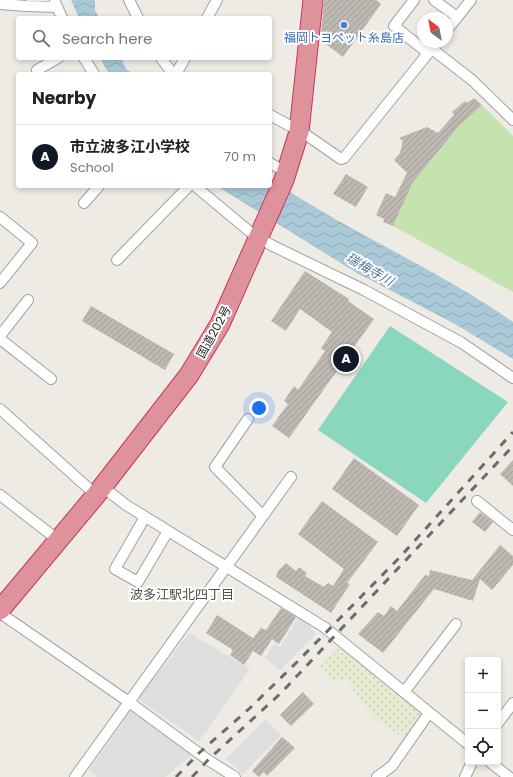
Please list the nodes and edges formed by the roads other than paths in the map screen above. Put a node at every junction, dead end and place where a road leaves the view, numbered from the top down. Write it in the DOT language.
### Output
graph roads {
  1 [pos="129,0"];
  2 [pos="217,0"];
  3 [pos="313,0"];
  4 [pos="414,0"];
  5 [pos="434,0"];
  6 [pos="471,0"];
  7 [pos="55,3"];
  8 [pos="0,4"];
  9 [pos="61,16"];
  10 [pos="137,16"];
  11 [pos="208,16"];
  12 [pos="458,16"];
  13 [pos="453,22"];
  14 [pos="417,39"];
  15 [pos="432,48"];
  16 [pos="54,60"];
  17 [pos="85,60"];
  18 [pos="162,60"];
  19 [pos="184,60"];
  20 [pos="37,70"];
  21 [pos="93,72"];
  22 [pos="172,72"];
  23 [pos="177,72"];
  24 [pos="272,116"];
  25 [pos="513,120"];
  26 [pos="299,132"];
  27 [pos="280,172"];
  28 [pos="97,188"];
  29 [pos="187,188"];
  30 [pos="197,188"];
  31 [pos="84,203"];
  32 [pos="0,217"];
  33 [pos="262,230"];
  34 [pos="117,260"];
  35 [pos="0,283"];
  36 [pos="28,300"];
  37 [pos="0,337"];
  38 [pos="513,378"];
  39 [pos="51,379"];
  40 [pos="0,409"];
  41 [pos="248,419"];
  42 [pos="291,477"];
  43 [pos="99,491"];
  44 [pos="0,495"];
  45 [pos="477,501"];
  46 [pos="263,516"];
  47 [pos="146,517"];
  48 [pos="513,530"];
  49 [pos="168,531"];
  50 [pos="58,540"];
  51 [pos="226,566"];
  52 [pos="0,611"];
  53 [pos="456,624"];
  54 [pos="404,692"];
  55 [pos="129,702"];
  56 [pos="513,704"];
  57 [pos="429,713"];
  58 [pos="501,719"];
  59 [pos="465,742"];
  60 [pos="471,765"];
  61 [pos="494,765"];
  62 [pos="75,777"];
  63 [pos="235,777"];
  64 [pos="377,777"];
  65 [pos="465,777"];
  66 [pos="509,777"];
  1 -- 10 [label="street"];
  2 -- 11 [label="street"];
  3 -- 26 [label="highway, 国道202号"];
  4 -- 14 [label="street"];
  5 -- 12 [label="street"];
  6 -- 12 [label="street"];
  7 -- 8 [label="street"];
  7 -- 9 [label="street"];
  12 -- 13 [label="street"];
  15 -- 25 [label="street"];
  15 -- 26 [label="street"];
  16 -- 20 [label="street"];
  17 -- 21 [label="street"];
  18 -- 22 [label="street"];
  19 -- 23 [label="street"];
  24 -- 26 [label="street"];
  26 -- 27 [label="highway, 国道202号"];
  27 -- 33 [label="highway, 国道202号"];
  28 -- 31 [label="street"];
  29 -- 34 [label="street"];
  30 -- 33 [label="street"];
  32 -- 35 [label="street"];
  33 -- 38 [label="street"];
  33 -- 43 [label="highway, 国道202号"];
  36 -- 37 [label="street"];
  37 -- 39 [label="street"];
  40 -- 43 [label="street"];
  41 -- 46 [label="street"];
  42 -- 46 [label="street"];
  43 -- 47 [label="street"];
  43 -- 50 [label="highway, 国道202号"];
  44 -- 50 [label="street"];
  45 -- 48 [label="street"];
  46 -- 51 [label="street"];
  47 -- 49 [label="street"];
  47 -- 49 [label="street"];
  49 -- 51 [label="street"];
  50 -- 52 [label="highway, 国道202号"];
  51 -- 54 [label="street"];
  51 -- 55 [label="street"];
  52 -- 55 [label="street"];
  53 -- 54 [label="street"];
  54 -- 57 [label="street"];
  55 -- 62 [label="street"];
  55 -- 63 [label="street"];
  56 -- 58 [label="street"];
  57 -- 59 [label="street"];
  57 -- 64 [label="street"];
  60 -- 65 [label="street"];
  61 -- 66 [label="street"];
}
